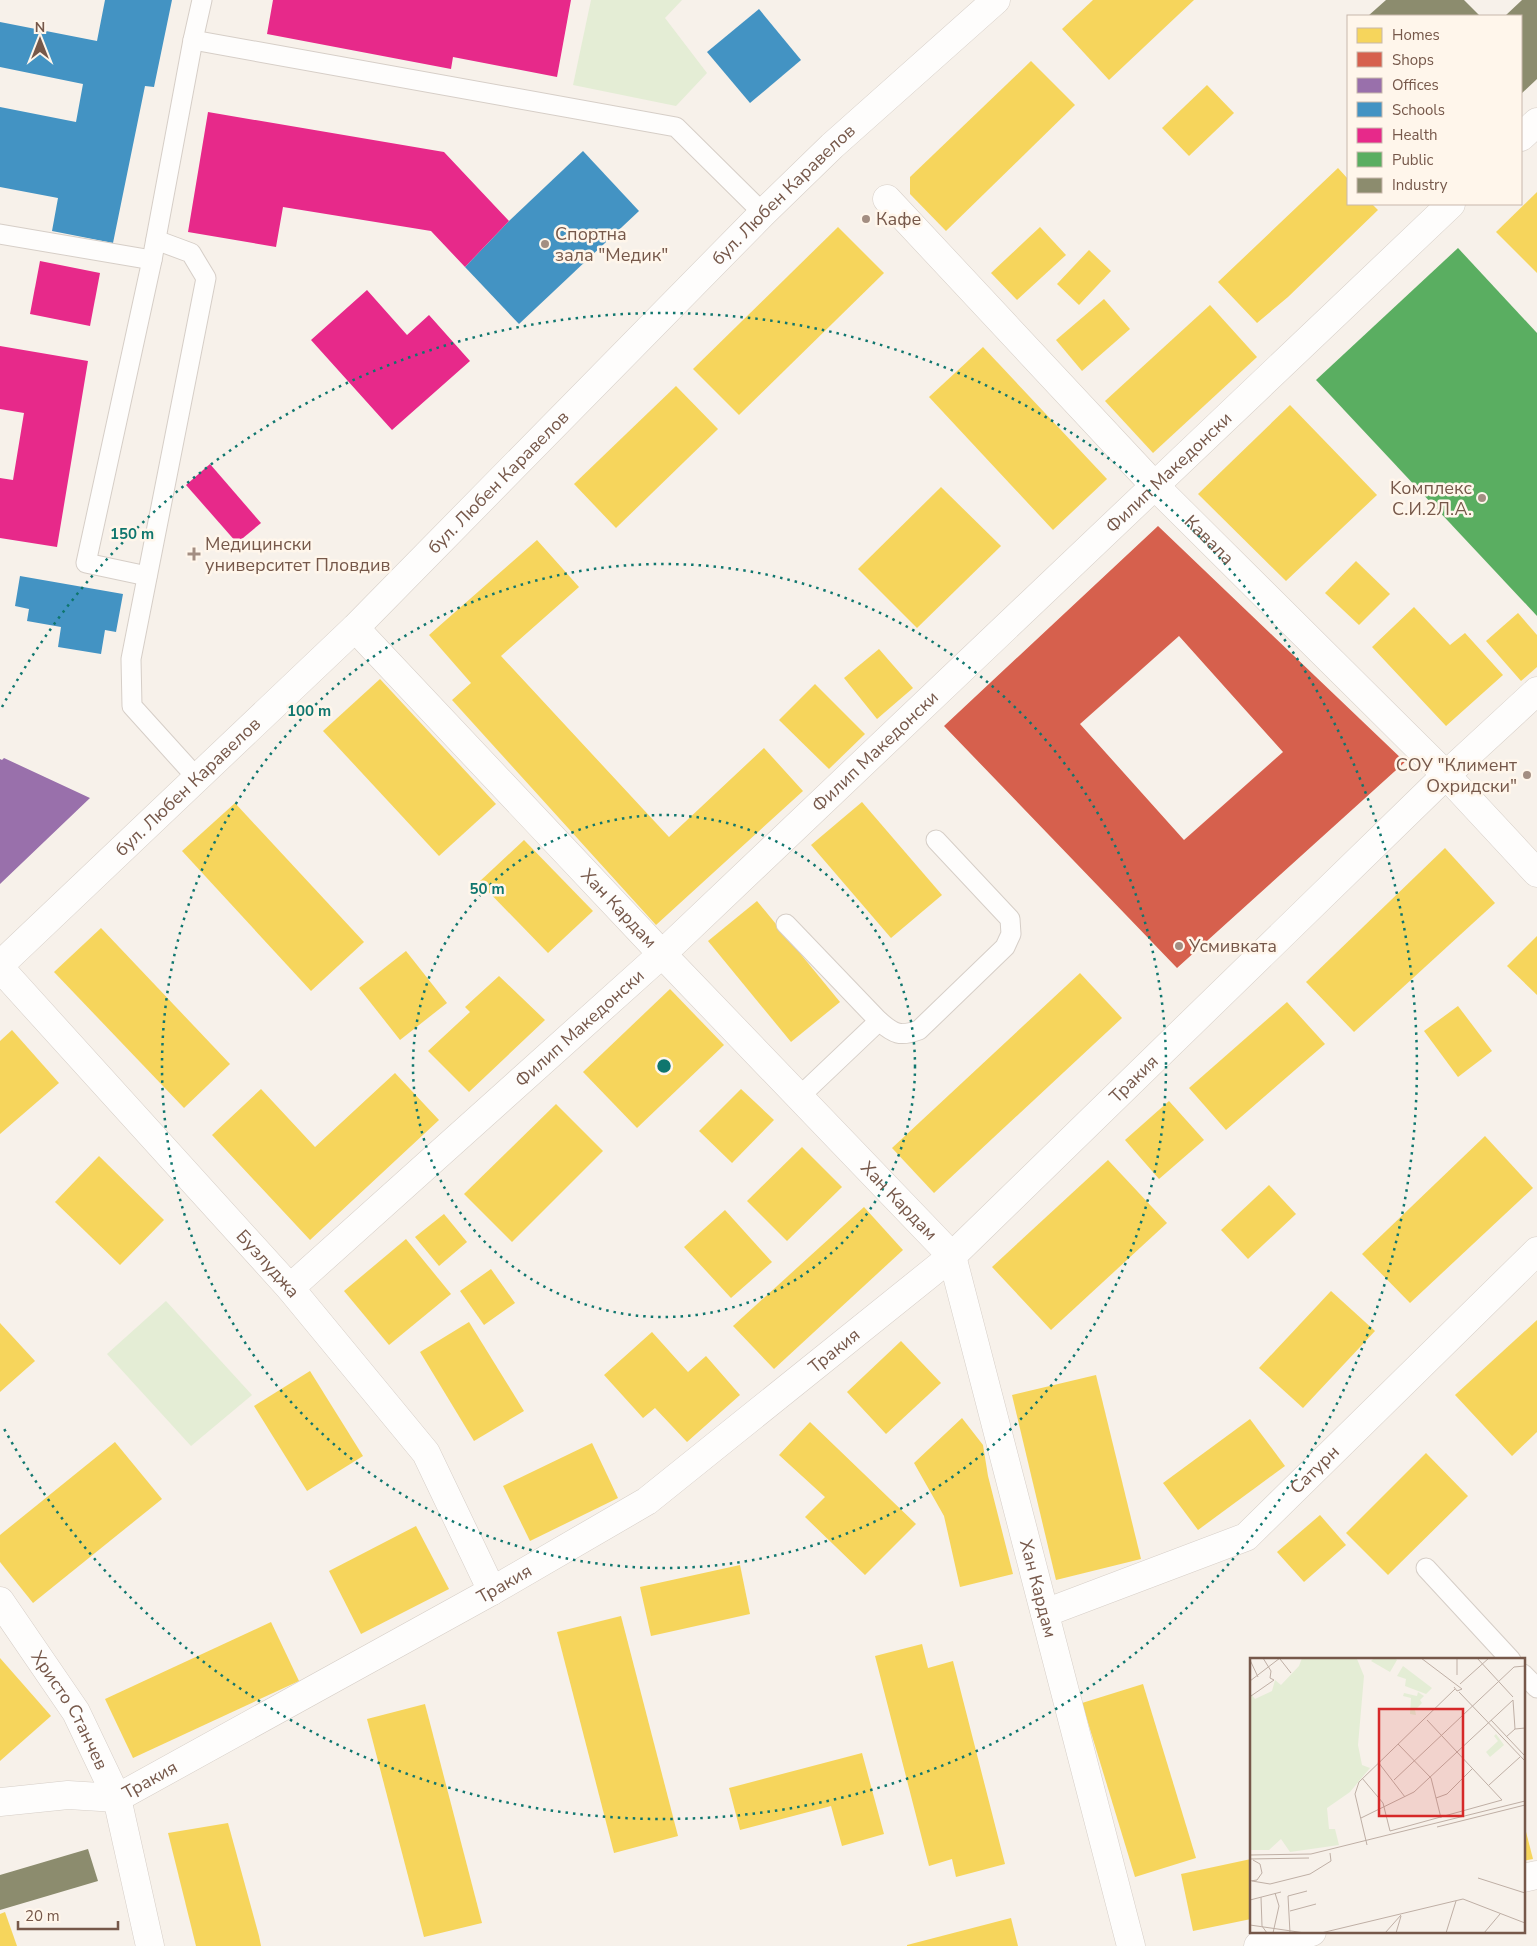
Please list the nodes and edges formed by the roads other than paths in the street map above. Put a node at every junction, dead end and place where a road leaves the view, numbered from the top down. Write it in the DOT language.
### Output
graph roads {
  1 [pos="202,0"];
  2 [pos="996,0"];
  3 [pos="193,40"];
  4 [pos="1537,122"];
  5 [pos="1522,136"];
  6 [pos="887,199"];
  7 [pos="1450,205"];
  8 [pos="763,213"];
  9 [pos="0,234"];
  10 [pos="156,240"];
  11 [pos="152,260"];
  12 [pos="1154,485"];
  13 [pos="147,576"];
  14 [pos="355,628"];
  15 [pos="1537,691"];
  16 [pos="1446,775"];
  17 [pos="197,778"];
  18 [pos="936,840"];
  19 [pos="1537,873"];
  20 [pos="786,924"];
  21 [pos="662,954"];
  22 [pos="0,966"];
  23 [pos="879,1021"];
  24 [pos="799,1097"];
  25 [pos="1537,1251"];
  26 [pos="952,1256"];
  27 [pos="290,1288"];
  28 [pos="1426,1568"];
  29 [pos="492,1591"];
  30 [pos="0,1601"];
  31 [pos="1045,1613"];
  32 [pos="1509,1658"];
  33 [pos="1524,1675"];
  34 [pos="1537,1688"];
  35 [pos="117,1798"];
  36 [pos="0,1802"];
  37 [pos="1537,1875"];
  38 [pos="1524,1878"];
  39 [pos="1304,1934"];
  40 [pos="150,1946"];
  41 [pos="1131,1946"];
  42 [pos="1258,1946"];
  1 -- 3 [label="lane"];
  2 -- 8 [label="street, бул. Любен Каравелов"];
  3 -- 8 [label="lane"];
  3 -- 10 [label="lane"];
  4 -- 5 [label="street"];
  6 -- 12 [label="street, Кавала"];
  7 -- 12 [label="street, Филип Македонски"];
  8 -- 14 [label="street, бул. Любен Каравелов"];
  9 -- 11 [label="lane"];
  10 -- 11 [label="lane"];
  10 -- 13 [label="lane"];
  11 -- 13 [label="lane"];
  12 -- 16 [label="street, Кавала"];
  12 -- 21 [label="street, Филип Македонски"];
  13 -- 17 [label="lane"];
  14 -- 17 [label="street, бул. Любен Каравелов"];
  14 -- 21 [label="street, Хан Кардам"];
  15 -- 16 [label="street, Тракия"];
  16 -- 19 [label="street, Кавала"];
  16 -- 26 [label="street, Тракия"];
  17 -- 22 [label="street, бул. Любен Каравелов"];
  18 -- 23 [label="lane"];
  20 -- 23 [label="lane"];
  21 -- 24 [label="street, Хан Кардам"];
  21 -- 27 [label="street, Филип Македонски"];
  22 -- 27 [label="street, Бузлуджа"];
  23 -- 24 [label="lane"];
  24 -- 26 [label="street, Хан Кардам"];
  25 -- 31 [label="street, Сатурн"];
  26 -- 29 [label="street, Тракия"];
  26 -- 31 [label="street, Хан Кардам"];
  27 -- 29 [label="street, Бузлуджа"];
  28 -- 32 [label="lane"];
  29 -- 35 [label="street, Тракия"];
  30 -- 35 [label="street, Христо Станчев"];
  31 -- 41 [label="street, Хан Кардам"];
  33 -- 34 [label="lane"];
  35 -- 36 [label="street, Тракия"];
  35 -- 40 [label="street, Христо Станчев"];
  37 -- 38 [label="street"];
  39 -- 42 [label="street"];
}
